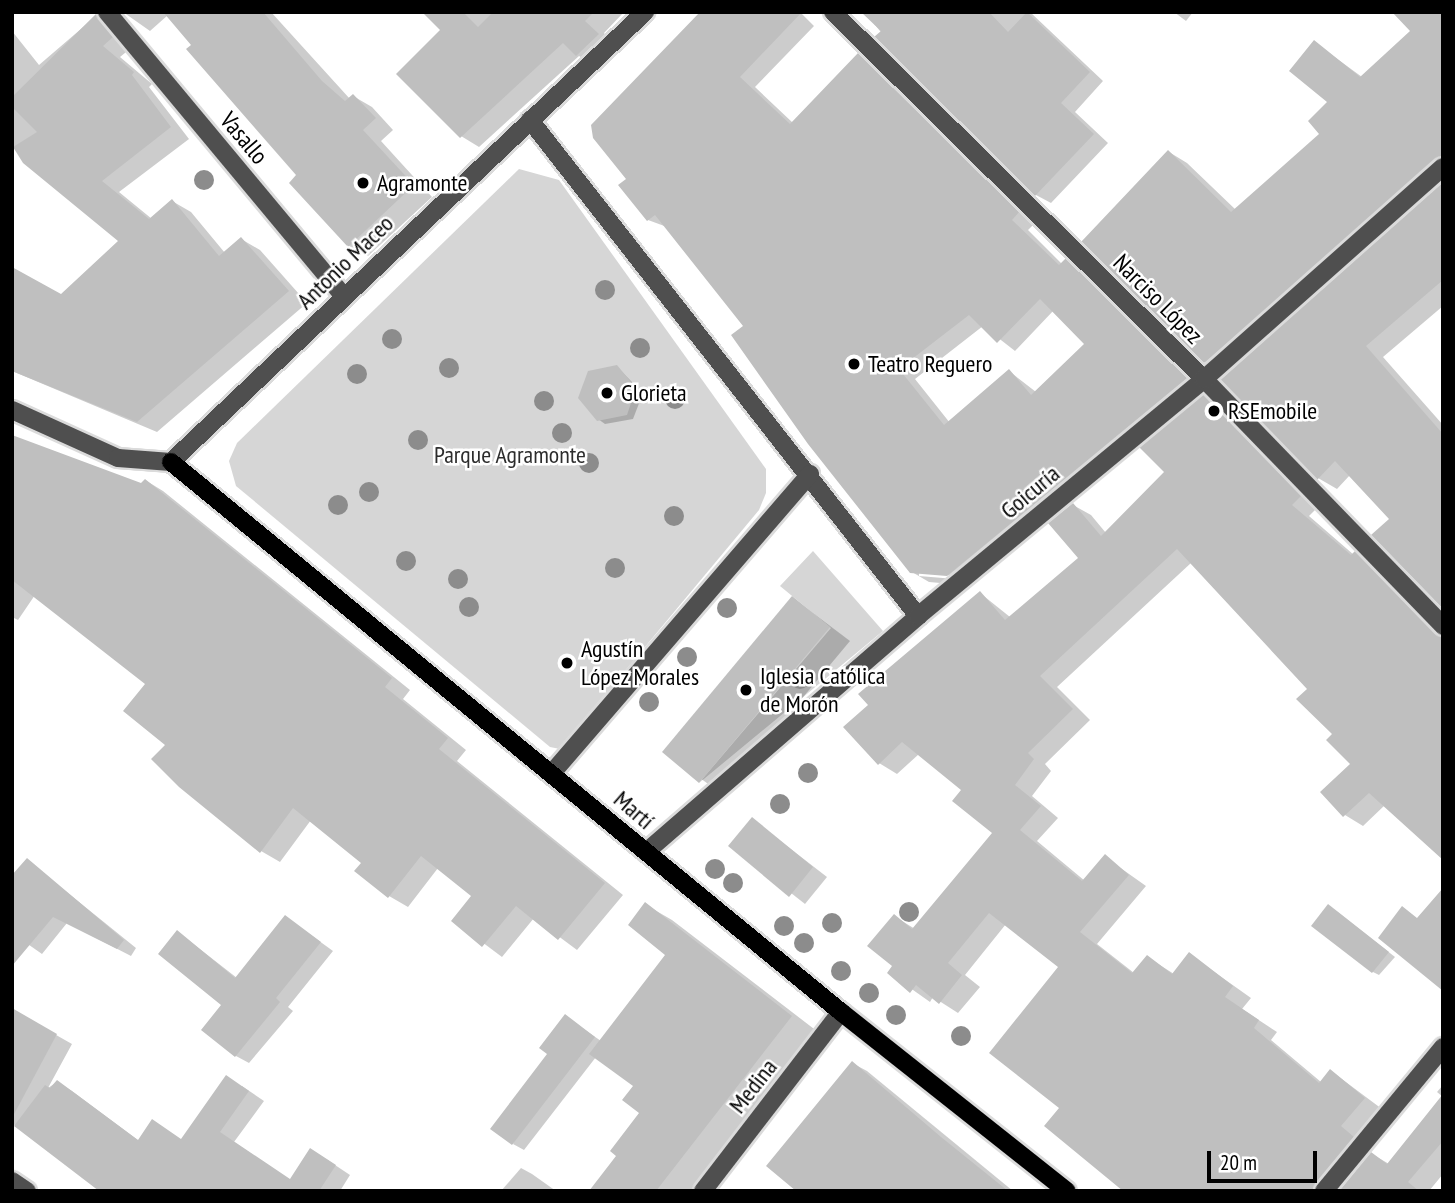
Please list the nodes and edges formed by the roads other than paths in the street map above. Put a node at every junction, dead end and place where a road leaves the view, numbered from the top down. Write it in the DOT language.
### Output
graph roads {
  1 [pos="107,12"];
  2 [pos="645,12"];
  3 [pos="833,12"];
  4 [pos="530,120"];
  5 [pos="1443,167"];
  6 [pos="344,296"];
  7 [pos="1204,379"];
  8 [pos="12,410"];
  9 [pos="171,462"];
  10 [pos="810,474"];
  11 [pos="918,616"];
  12 [pos="1443,626"];
  13 [pos="552,773"];
  14 [pos="646,852"];
  15 [pos="841,1012"];
  16 [pos="1443,1047"];
  17 [pos="12,1181"];
  18 [pos="27,1191"];
  19 [pos="703,1191"];
  20 [pos="1067,1191"];
  21 [pos="1324,1191"];
  1 -- 6 [label="street, Vasallo"];
  2 -- 4 [label="street, Antonio Maceo"];
  3 -- 7 [label="street, Narciso López"];
  4 -- 6 [label="street, Antonio Maceo"];
  4 -- 10 [label="street"];
  5 -- 7 [label="street, Goicuría"];
  6 -- 9 [label="street, Antonio Maceo"];
  7 -- 11 [label="street, Goicuría"];
  7 -- 12 [label="street, Narciso López"];
  8 -- 9 [label="street"];
  9 -- 13 [label="main road, Martí"];
  10 -- 11 [label="street"];
  10 -- 13 [label="street"];
  11 -- 14 [label="street, Goicuría"];
  13 -- 14 [label="main road, Martí"];
  14 -- 15 [label="main road, Martí"];
  15 -- 19 [label="street, Medina"];
  15 -- 20 [label="main road, Martí"];
  16 -- 21 [label="street"];
  17 -- 18 [label="street"];
}
